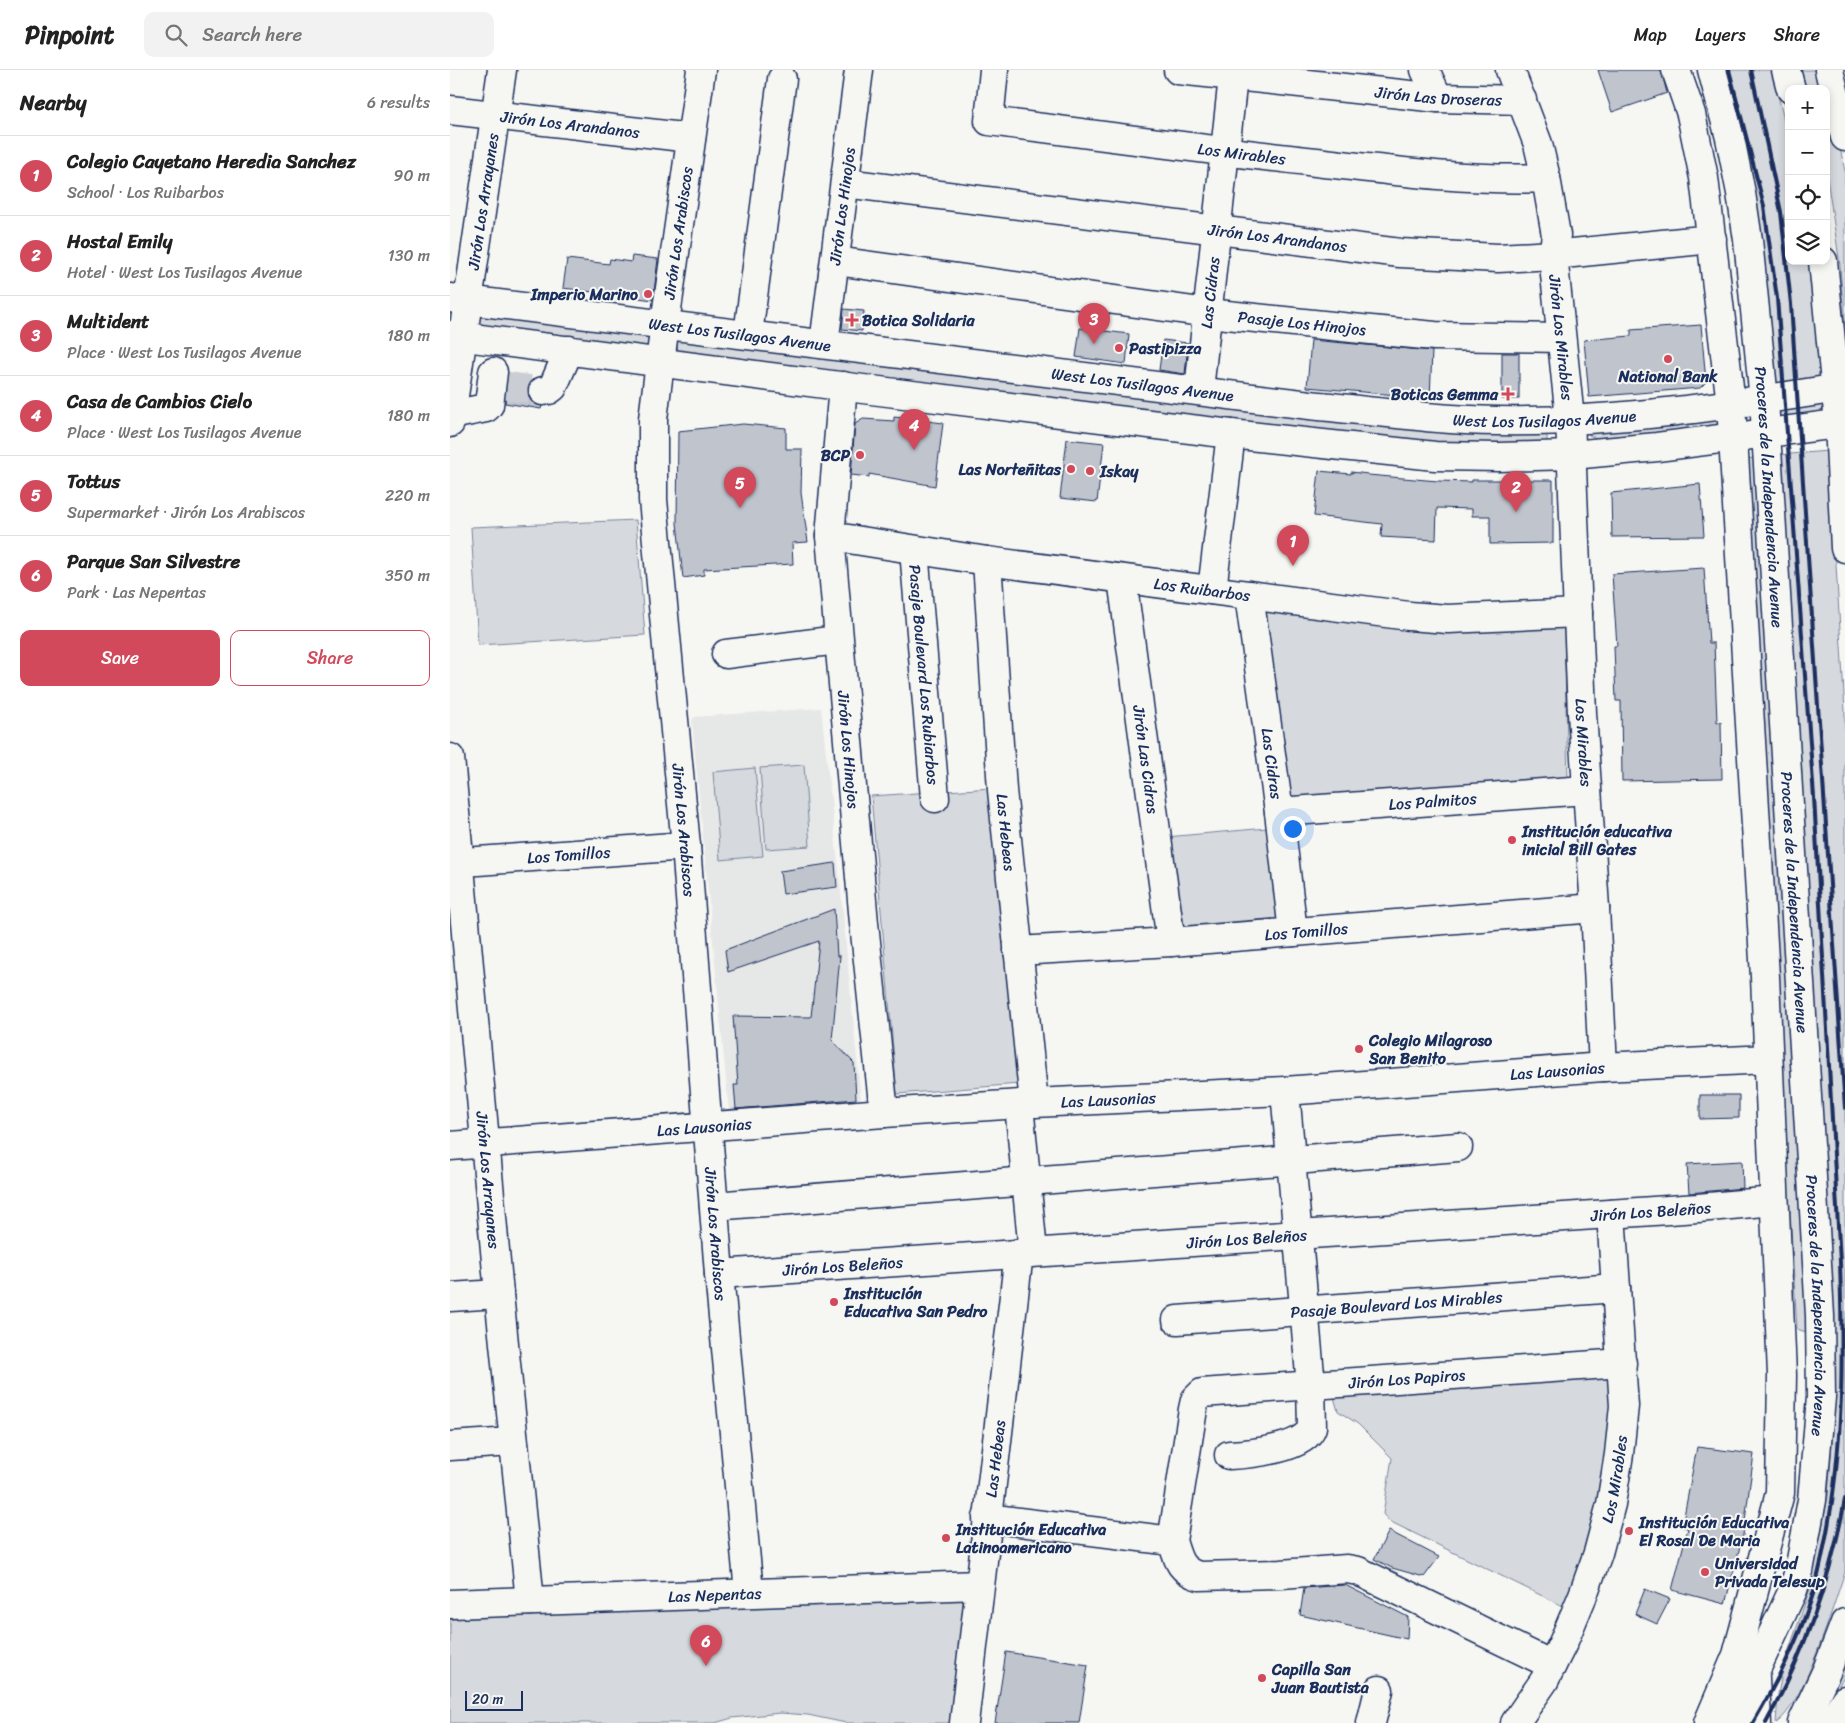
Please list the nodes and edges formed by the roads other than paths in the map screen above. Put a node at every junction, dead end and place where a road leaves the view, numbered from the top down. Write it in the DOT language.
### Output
graph roads {
  1 [pos="502,70"];
  2 [pos="700,70"];
  3 [pos="712,70"];
  4 [pos="859,70"];
  5 [pos="994,70"];
  6 [pos="1178,70"];
  7 [pos="1425,70"];
  8 [pos="1510,70"];
  9 [pos="1676,70"];
  10 [pos="1712,70"];
  11 [pos="1786,70"];
  12 [pos="1829,70"];
  13 [pos="1233,77"];
  14 [pos="782,79"];
  15 [pos="1346,80"];
  16 [pos="1790,85"];
  17 [pos="1438,98"];
  18 [pos="1522,100"];
  19 [pos="450,110"];
  20 [pos="494,115"];
  21 [pos="1845,136"];
  22 [pos="692,138"];
  23 [pos="1225,152"];
  24 [pos="1546,178"];
  25 [pos="845,183"];
  26 [pos="1216,231"];
  27 [pos="1712,239"];
  28 [pos="1553,255"];
  29 [pos="836,261"];
  30 [pos="1824,265"];
  31 [pos="459,299"];
  32 [pos="1208,313"];
  33 [pos="672,325"];
  34 [pos="748,334"];
  35 [pos="462,336"];
  36 [pos="1561,338"];
  37 [pos="824,344"];
  38 [pos="569,350"];
  39 [pos="660,362"];
  40 [pos="843,386"];
  41 [pos="1840,388"];
  42 [pos="1199,390"];
  43 [pos="543,391"];
  44 [pos="1764,400"];
  45 [pos="1730,404"];
  46 [pos="450,419"];
  47 [pos="1570,420"];
  48 [pos="1842,423"];
  49 [pos="1766,432"];
  50 [pos="1231,434"];
  51 [pos="1733,436"];
  52 [pos="1572,455"];
  53 [pos="830,536"];
  54 [pos="1845,548"];
  55 [pos="914,550"];
  56 [pos="987,561"];
  57 [pos="1122,578"];
  58 [pos="1212,590"];
  59 [pos="1249,595"];
  60 [pos="1578,613"];
  61 [pos="838,640"];
  62 [pos="726,654"];
  63 [pos="450,758"];
  64 [pos="1586,790"];
  65 [pos="935,798"];
  66 [pos="1279,812"];
  67 [pos="686,846"];
  68 [pos="455,862"];
  69 [pos="1595,908"];
  70 [pos="1293,932"];
  71 [pos="1171,942"];
  72 [pos="1018,951"];
  73 [pos="1768,1059"];
  74 [pos="1603,1067"];
  75 [pos="1285,1091"];
  76 [pos="1026,1104"];
  77 [pos="884,1113"];
  78 [pos="707,1126"];
  79 [pos="486,1144"];
  80 [pos="450,1146"];
  81 [pos="1458,1147"];
  82 [pos="1292,1161"];
  83 [pos="1026,1181"];
  84 [pos="1774,1201"];
  85 [pos="714,1206"];
  86 [pos="1612,1214"];
  87 [pos="1298,1234"];
  88 [pos="1026,1252"];
  89 [pos="720,1274"];
  90 [pos="1616,1288"];
  91 [pos="499,1294"];
  92 [pos="450,1297"];
  93 [pos="1304,1312"];
  94 [pos="1177,1320"];
  95 [pos="1622,1363"];
  96 [pos="1311,1386"];
  97 [pos="513,1442"];
  98 [pos="450,1446"];
  99 [pos="1229,1455"];
  100 [pos="1780,1493"];
  101 [pos="987,1518"];
  102 [pos="1172,1541"];
  103 [pos="979,1585"];
  104 [pos="749,1592"];
  105 [pos="530,1601"];
  106 [pos="450,1604"];
  107 [pos="1845,1623"];
  108 [pos="1552,1665"];
  109 [pos="1755,1672"];
  110 [pos="1379,1690"];
  111 [pos="1845,1700"];
  112 [pos="964,1723"];
  113 [pos="1371,1723"];
  114 [pos="1515,1723"];
  115 [pos="1708,1723"];
  116 [pos="1731,1723"];
  117 [pos="1757,1723"];
  118 [pos="1802,1723"];
  119 [pos="1830,1723"];
  1 -- 20 [label="street, Jirón Los Arrayanes"];
  2 -- 22 [label="street, Jirón Los Arabiscos"];
  3 -- 33 [label="street"];
  4 -- 25 [label="street, Jirón Los Hinojos"];
  5 -- 23 [label="street, Los Mirables"];
  6 -- 13 [label="street, Jirón Las Droseras"];
  7 -- 17 [label="street"];
  8 -- 18 [label="street, Jirón Los Mirables"];
  9 -- 27 [label="street, Proceres de la Independencia Avenue"];
  10 -- 44 [label="street, Proceres de la Independencia Avenue"];
  11 -- 16 [label="street"];
  12 -- 21 [label="street"];
  13 -- 15 [label="street, Jirón Las Droseras"];
  13 -- 23 [label="street, Las Cidras"];
  14 -- 34 [label="street"];
  15 -- 17 [label="street, Jirón Las Droseras"];
  17 -- 18 [label="street, Jirón Las Droseras"];
  18 -- 24 [label="street, Jirón Los Mirables"];
  19 -- 20 [label="street, Jirón Los Arandanos"];
  20 -- 22 [label="street, Jirón Los Arandanos"];
  20 -- 31 [label="street, Jirón Los Arrayanes"];
  22 -- 33 [label="street, Jirón Los Arabiscos"];
  23 -- 24 [label="street, Los Mirables"];
  23 -- 26 [label="street, Las Cidras"];
  24 -- 28 [label="street, Jirón Los Mirables"];
  25 -- 26 [label="street, Jirón Los Arandanos"];
  25 -- 29 [label="street, Jirón Los Hinojos"];
  26 -- 28 [label="street, Jirón Los Arandanos"];
  26 -- 32 [label="street, Las Cidras"];
  27 -- 28 [label="street, Jirón Los Arandanos"];
  27 -- 45 [label="street, Proceres de la Independencia Avenue"];
  28 -- 36 [label="street, Jirón Los Mirables"];
  29 -- 32 [label="street, Pasaje Los Hinojos"];
  29 -- 37 [label="street, Jirón Los Hinojos"];
  30 -- 41 [label="street"];
  31 -- 33 [label="street, West Los Tusilagos Avenue"];
  31 -- 35 [label="street, Jirón Los Arrayanes"];
  32 -- 36 [label="street, Pasaje Los Hinojos"];
  32 -- 42 [label="street, Las Cidras"];
  33 -- 34 [label="street, West Los Tusilagos Avenue"];
  33 -- 39 [label="street, Jirón Los Arabiscos"];
  34 -- 37 [label="street, West Los Tusilagos Avenue"];
  35 -- 38 [label="street"];
  35 -- 46 [label="street, Jirón Los Arrayanes"];
  35 -- 46 [label="street"];
  36 -- 47 [label="street, Jirón Los Mirables"];
  37 -- 42 [label="street, West Los Tusilagos Avenue"];
  38 -- 39 [label="street"];
  38 -- 43 [label="street"];
  39 -- 40 [label="street"];
  39 -- 67 [label="street, Jirón Los Arabiscos"];
  40 -- 50 [label="street"];
  40 -- 53 [label="street, Jirón Los Hinojos"];
  41 -- 44 [label="street, West Los Tusilagos Avenue"];
  41 -- 48 [label="street"];
  42 -- 47 [label="street, West Los Tusilagos Avenue"];
  44 -- 45 [label="street, West Los Tusilagos Avenue"];
  44 -- 49 [label="street, Proceres de la Independencia Avenue"];
  45 -- 47 [label="street, West Los Tusilagos Avenue"];
  45 -- 51 [label="street, Proceres de la Independencia Avenue"];
  47 -- 52 [label="street, Los Mirables"];
  48 -- 49 [label="street"];
  48 -- 54 [label="street"];
  49 -- 51 [label="street"];
  49 -- 109 [label="street, Proceres de la Independencia Avenue"];
  50 -- 52 [label="street"];
  50 -- 58 [label="street"];
  51 -- 52 [label="street"];
  51 -- 73 [label="street, Proceres de la Independencia Avenue"];
  52 -- 60 [label="street, Los Mirables"];
  53 -- 55 [label="street, Los Ruibarbos"];
  53 -- 61 [label="street, Jirón Los Hinojos"];
  55 -- 56 [label="street, Los Ruibarbos"];
  55 -- 65 [label="street, Pasaje Boulevard Los Rubiarbos"];
  56 -- 57 [label="street, Los Ruibarbos"];
  56 -- 72 [label="street, Las Hebeas"];
  57 -- 58 [label="street, Los Ruibarbos"];
  57 -- 71 [label="street, Jirón Las Cidras"];
  58 -- 59 [label="street, Los Ruibarbos"];
  59 -- 60 [label="street, Los Ruibarbos"];
  59 -- 66 [label="street, Las Cidras"];
  60 -- 64 [label="street, Los Mirables"];
  61 -- 62 [label="street"];
  61 -- 77 [label="street, Jirón Los Hinojos"];
  63 -- 68 [label="street, Jirón Los Arrayanes"];
  64 -- 66 [label="street, Los Palmitos"];
  64 -- 69 [label="street, Los Mirables"];
  66 -- 70 [label="street, Las Cidras"];
  67 -- 68 [label="street, Los Tomillos"];
  67 -- 78 [label="street, Jirón Los Arabiscos"];
  68 -- 79 [label="street, Jirón Los Arrayanes"];
  69 -- 70 [label="street, Los Tomillos"];
  69 -- 74 [label="street, Los Mirables"];
  70 -- 71 [label="street, Los Tomillos"];
  71 -- 72 [label="street, Los Tomillos"];
  72 -- 76 [label="street, Las Hebeas"];
  73 -- 74 [label="street, Las Lausonias"];
  73 -- 84 [label="street, Proceres de la Independencia Avenue"];
  74 -- 75 [label="street, Las Lausonias"];
  75 -- 76 [label="street, Las Lausonias"];
  75 -- 82 [label="street"];
  76 -- 77 [label="street, Las Lausonias"];
  76 -- 83 [label="street, Las Hebeas"];
  77 -- 78 [label="street, Las Lausonias"];
  78 -- 79 [label="street, Las Lausonias"];
  78 -- 85 [label="street, Jirón Los Arabiscos"];
  79 -- 80 [label="street, Las Lausonias"];
  79 -- 91 [label="street, Jirón Los Arrayanes"];
  81 -- 82 [label="street"];
  82 -- 83 [label="street"];
  82 -- 87 [label="street"];
  83 -- 85 [label="street"];
  83 -- 88 [label="street, Las Hebeas"];
  84 -- 86 [label="street, Jirón Los Beleños"];
  84 -- 100 [label="street, Proceres de la Independencia Avenue"];
  85 -- 89 [label="street, Jirón Los Arabiscos"];
  86 -- 87 [label="street, Jirón Los Beleños"];
  86 -- 90 [label="street, Los Mirables"];
  87 -- 88 [label="street, Jirón Los Beleños"];
  87 -- 93 [label="street"];
  88 -- 89 [label="street, Jirón Los Beleños"];
  88 -- 101 [label="street, Las Hebeas"];
  89 -- 104 [label="street, Jirón Los Arabiscos"];
  90 -- 93 [label="street, Pasaje Boulevard Los Mirables"];
  90 -- 95 [label="street, Los Mirables"];
  91 -- 92 [label="street"];
  91 -- 97 [label="street, Jirón Los Arrayanes"];
  93 -- 94 [label="street, Pasaje Boulevard Los Mirables"];
  93 -- 96 [label="street"];
  95 -- 96 [label="street, Jirón Los Papiros"];
  95 -- 108 [label="street, Los Mirables"];
  96 -- 99 [label="street"];
  96 -- 102 [label="street, Jirón Los Papiros"];
  97 -- 98 [label="street"];
  97 -- 105 [label="street, Jirón Los Arrayanes"];
  100 -- 109 [label="street"];
  100 -- 115 [label="street, Proceres de la Independencia Avenue"];
  101 -- 102 [label="street"];
  101 -- 103 [label="street, Las Hebeas"];
  102 -- 108 [label="street"];
  103 -- 104 [label="street, Las Nepentas"];
  103 -- 112 [label="street, Las Hebeas"];
  104 -- 105 [label="street, Las Nepentas"];
  105 -- 106 [label="street, Las Nepentas"];
  107 -- 118 [label="street"];
  108 -- 114 [label="street, Los Mirables"];
  109 -- 116 [label="street, Proceres de la Independencia Avenue"];
  109 -- 117 [label="street"];
  110 -- 113 [label="street"];
  111 -- 119 [label="street"];
}
